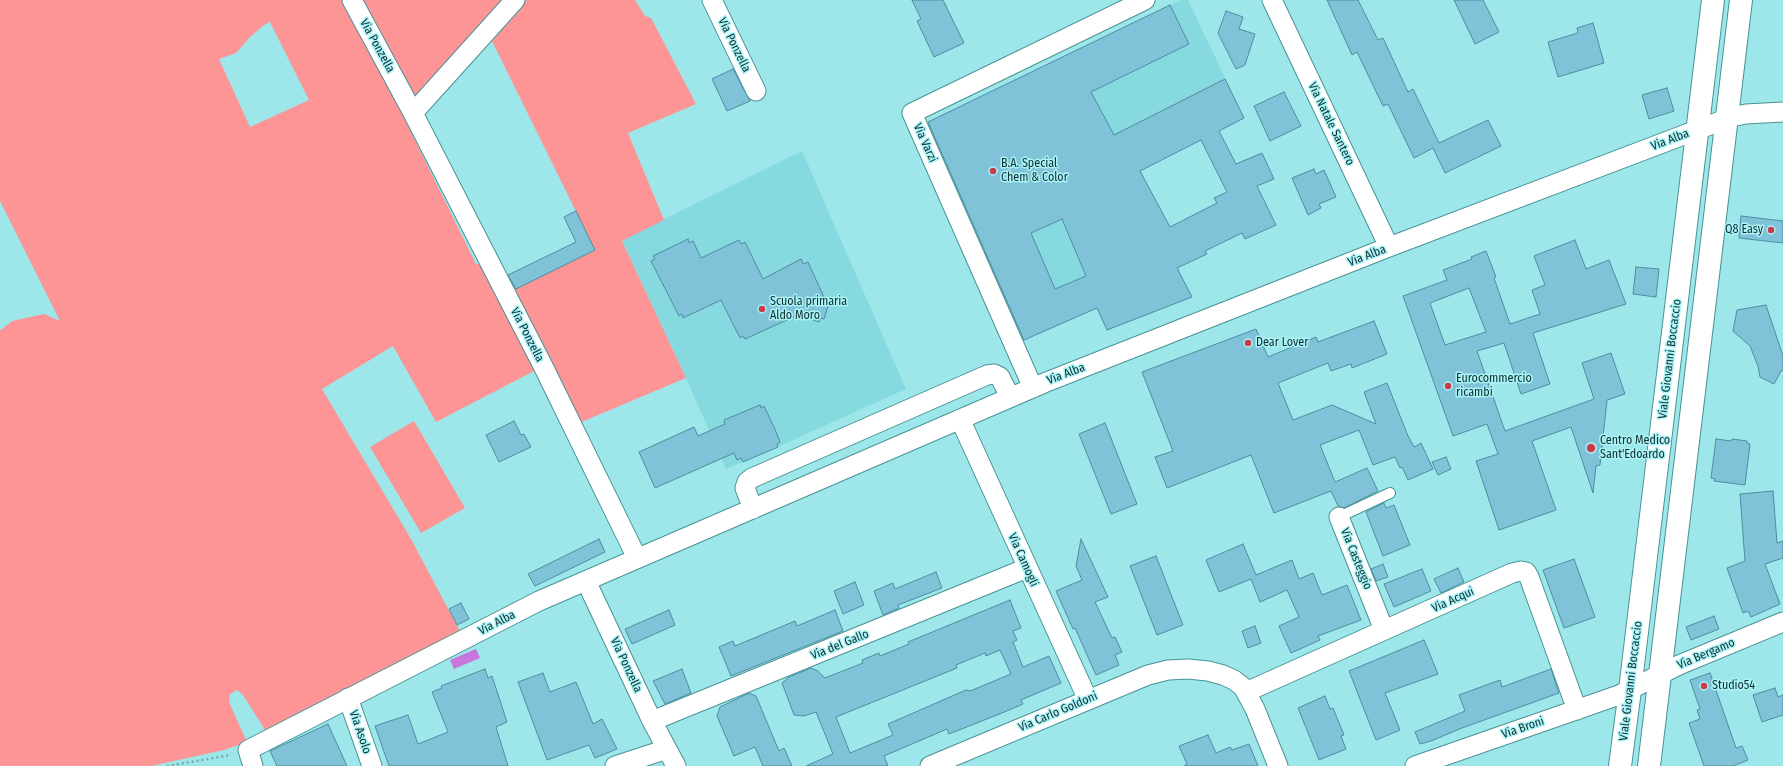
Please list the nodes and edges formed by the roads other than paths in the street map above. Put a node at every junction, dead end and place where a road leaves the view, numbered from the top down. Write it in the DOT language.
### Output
graph roads {
  1 [pos="352,0"];
  2 [pos="515,0"];
  3 [pos="712,0"];
  4 [pos="1145,0"];
  5 [pos="1272,0"];
  6 [pos="1713,0"];
  7 [pos="1741,0"];
  8 [pos="756,91"];
  9 [pos="1783,112"];
  10 [pos="413,113"];
  11 [pos="1726,119"];
  12 [pos="1698,130"];
  13 [pos="1389,247"];
  14 [pos="1033,388"];
  15 [pos="1010,397"];
  16 [pos="960,419"];
  17 [pos="1390,493"];
  18 [pos="753,509"];
  19 [pos="1340,517"];
  20 [pos="637,558"];
  21 [pos="1027,568"];
  22 [pos="586,581"];
  23 [pos="1783,622"];
  24 [pos="1384,630"];
  25 [pos="1659,675"];
  26 [pos="1630,690"];
  27 [pos="1246,692"];
  28 [pos="348,698"];
  29 [pos="1088,700"];
  30 [pos="1577,710"];
  31 [pos="652,721"];
  32 [pos="667,749"];
  33 [pos="251,758"];
  34 [pos="372,766"];
  35 [pos="615,766"];
  36 [pos="676,766"];
  37 [pos="930,766"];
  38 [pos="1278,766"];
  39 [pos="1415,766"];
  40 [pos="1620,766"];
  41 [pos="1649,766"];
  1 -- 10 [label="street, Via Ponzella"];
  2 -- 10 [label="street"];
  3 -- 8 [label="street, Via Ponzella"];
  4 -- 14 [label="street, Via Varzi"];
  5 -- 13 [label="street, Via Natale Santero"];
  6 -- 12 [label="street, Viale Giovanni Boccaccio"];
  7 -- 11 [label="street"];
  9 -- 11 [label="street, Via Alba"];
  10 -- 20 [label="street, Via Ponzella"];
  11 -- 12 [label="street, Via Alba"];
  11 -- 25 [label="street"];
  12 -- 13 [label="street, Via Alba"];
  12 -- 26 [label="street, Viale Giovanni Boccaccio"];
  13 -- 14 [label="street, Via Alba"];
  14 -- 15 [label="street, Via Alba"];
  15 -- 16 [label="street, Via Alba"];
  15 -- 18 [label="street"];
  16 -- 18 [label="street, Via Alba"];
  16 -- 21 [label="street, Via Camogli"];
  17 -- 19 [label="lane, Via Casteggio"];
  18 -- 20 [label="street, Via Alba"];
  19 -- 24 [label="street, Via Casteggio"];
  20 -- 22 [label="street, Via Alba"];
  21 -- 29 [label="street, Via Camogli"];
  21 -- 31 [label="street, Via del Gallo"];
  22 -- 28 [label="street, Via Alba"];
  22 -- 31 [label="street, Via Ponzella"];
  23 -- 25 [label="street, Via Bergamo"];
  24 -- 27 [label="street, Via Acqui"];
  24 -- 30 [label="street, Via Acqui"];
  25 -- 26 [label="street, Via Bergamo"];
  25 -- 41 [label="street"];
  26 -- 30 [label="street, Via Broni"];
  26 -- 40 [label="street, Viale Giovanni Boccaccio"];
  27 -- 29 [label="street, Via Carlo Goldoni"];
  27 -- 38 [label="street"];
  28 -- 33 [label="street, Via Alba"];
  28 -- 34 [label="street, Via Asolo"];
  29 -- 37 [label="street, Via Carlo Goldoni"];
  30 -- 39 [label="street, Via Broni"];
  31 -- 32 [label="street, Via Ponzella"];
  32 -- 35 [label="street"];
  32 -- 36 [label="street, Via Ponzella"];
}
